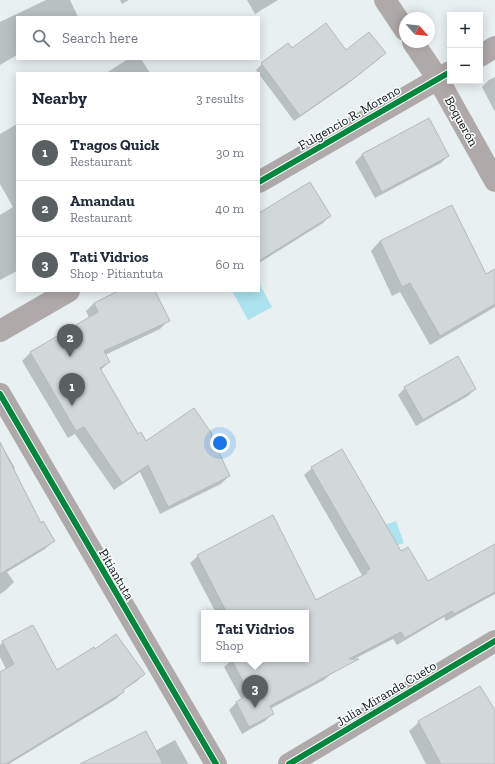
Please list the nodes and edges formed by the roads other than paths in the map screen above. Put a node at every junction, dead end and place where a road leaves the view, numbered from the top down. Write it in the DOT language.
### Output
graph roads {
  1 [pos="385,0"];
  2 [pos="399,21"];
  3 [pos="495,47"];
  4 [pos="418,48"];
  5 [pos="483,54"];
  6 [pos="444,76"];
  7 [pos="260,181"];
  8 [pos="495,181"];
  9 [pos="67,292"];
  10 [pos="0,331"];
  11 [pos="0,394"];
  12 [pos="495,641"];
  13 [pos="216,764"];
  14 [pos="289,764"];
  1 -- 2 [label="street"];
  3 -- 5 [label="street"];
  4 -- 6 [label="street, Boquerón"];
  6 -- 7 [label="street, Fulgencio R. Moreno"];
  6 -- 8 [label="street, Boquerón"];
  9 -- 10 [label="street"];
  11 -- 13 [label="street, Pitiantuta"];
  12 -- 14 [label="street, Julia Miranda Cueto"];
}
